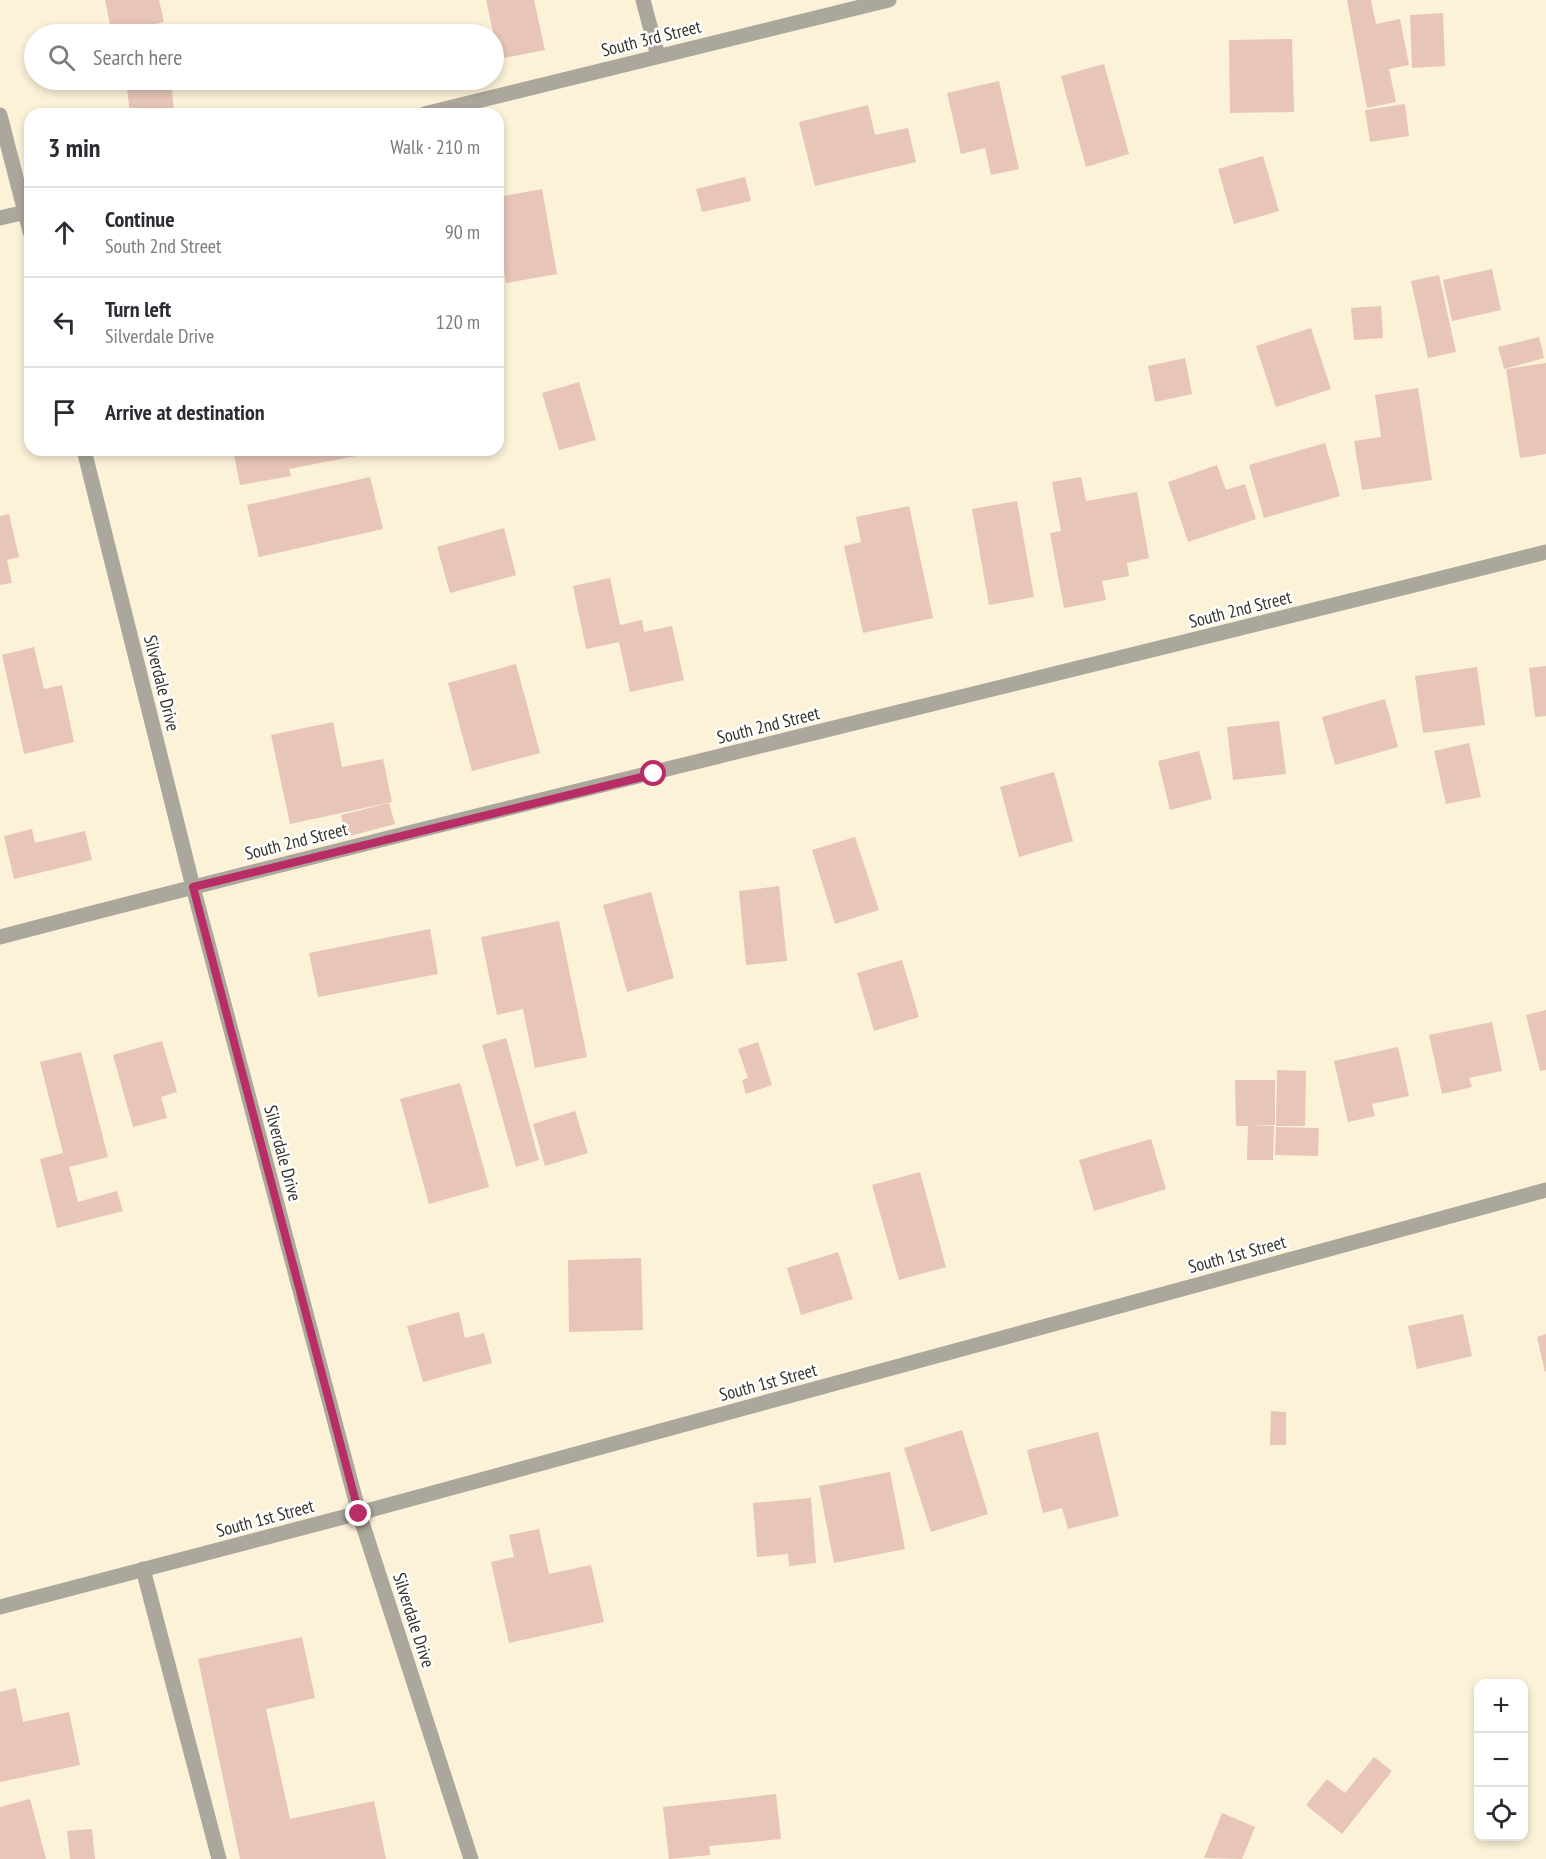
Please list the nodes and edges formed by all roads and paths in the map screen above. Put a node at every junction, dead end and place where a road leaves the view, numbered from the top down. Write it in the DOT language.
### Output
graph roads {
  1 [pos="643,0"];
  2 [pos="889,0"];
  3 [pos="658,56"];
  4 [pos="448,108"];
  5 [pos="0,115"];
  6 [pos="24,200"];
  7 [pos="24,212"];
  8 [pos="0,218"];
  9 [pos="85,456"];
  10 [pos="1546,552"];
  11 [pos="193,887"];
  12 [pos="0,937"];
  13 [pos="1546,1190"];
  14 [pos="359,1514"];
  15 [pos="143,1569"];
  16 [pos="0,1607"];
  17 [pos="219,1859"];
  18 [pos="471,1859"];
  1 -- 3 [label="street"];
  2 -- 3 [label="street, South 3rd Street"];
  3 -- 4 [label="street, South 3rd Street"];
  5 -- 6 [label="street"];
  7 -- 8 [label="street"];
  9 -- 11 [label="street, Silverdale Drive"];
  10 -- 11 [label="street, South 2nd Street"];
  11 -- 12 [label="street, South 2nd Street"];
  11 -- 14 [label="street, Silverdale Drive"];
  13 -- 14 [label="street, South 1st Street"];
  14 -- 15 [label="street, South 1st Street"];
  14 -- 18 [label="street, Silverdale Drive"];
  15 -- 16 [label="street, South 1st Street"];
  15 -- 17 [label="street"];
}
